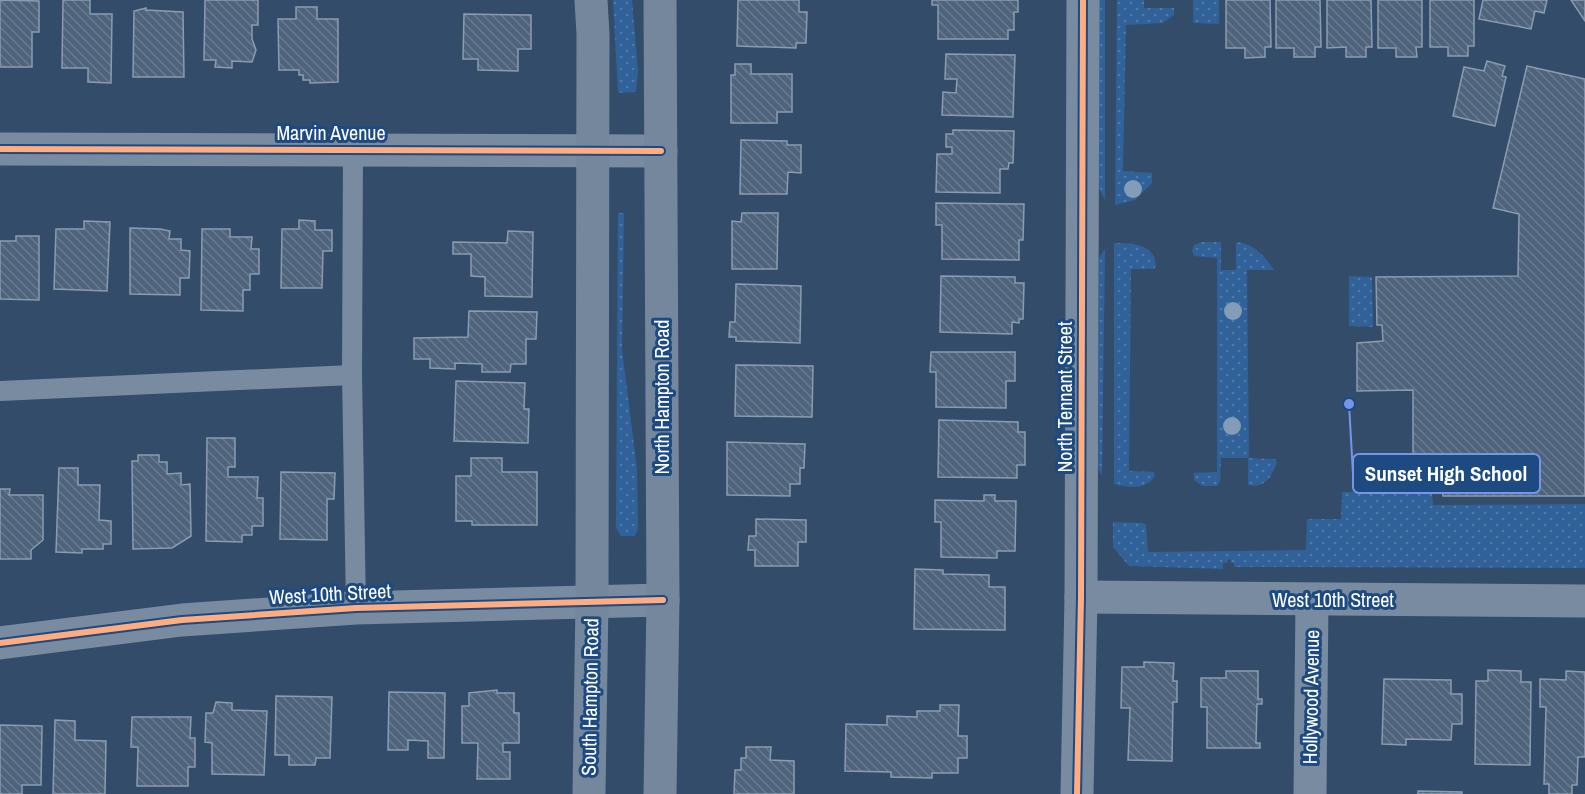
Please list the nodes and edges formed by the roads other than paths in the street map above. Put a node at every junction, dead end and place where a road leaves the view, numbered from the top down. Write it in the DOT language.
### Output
graph roads {
  1 [pos="591,0"];
  2 [pos="660,0"];
  3 [pos="1083,0"];
  4 [pos="0,149"];
  5 [pos="354,150"];
  6 [pos="593,150"];
  7 [pos="661,151"];
  8 [pos="352,375"];
  9 [pos="0,391"];
  10 [pos="1081,597"];
  11 [pos="663,600"];
  12 [pos="1312,600"];
  13 [pos="592,601"];
  14 [pos="1585,601"];
  15 [pos="356,608"];
  16 [pos="0,643"];
  17 [pos="589,794"];
  18 [pos="660,794"];
  19 [pos="1077,794"];
  20 [pos="1310,794"];
  1 -- 6 [label="main road"];
  2 -- 7 [label="main road, North Hampton Road"];
  3 -- 10 [label="street, North Tennant Street"];
  4 -- 5 [label="street, Marvin Avenue"];
  5 -- 6 [label="street, Marvin Avenue"];
  5 -- 8 [label="lane"];
  6 -- 7 [label="street, Marvin Avenue"];
  6 -- 13 [label="main road"];
  7 -- 11 [label="main road, North Hampton Road"];
  8 -- 9 [label="lane"];
  8 -- 15 [label="lane"];
  10 -- 12 [label="street, West 10th Street"];
  10 -- 19 [label="street, North Tennant Street"];
  11 -- 13 [label="street, West 10th Street"];
  11 -- 18 [label="main road, North Hampton Road"];
  12 -- 14 [label="street, West 10th Street"];
  12 -- 20 [label="street, Hollywood Avenue"];
  13 -- 15 [label="street, West 10th Street"];
  13 -- 17 [label="main road, South Hampton Road"];
  15 -- 16 [label="street, West 10th Street"];
}
